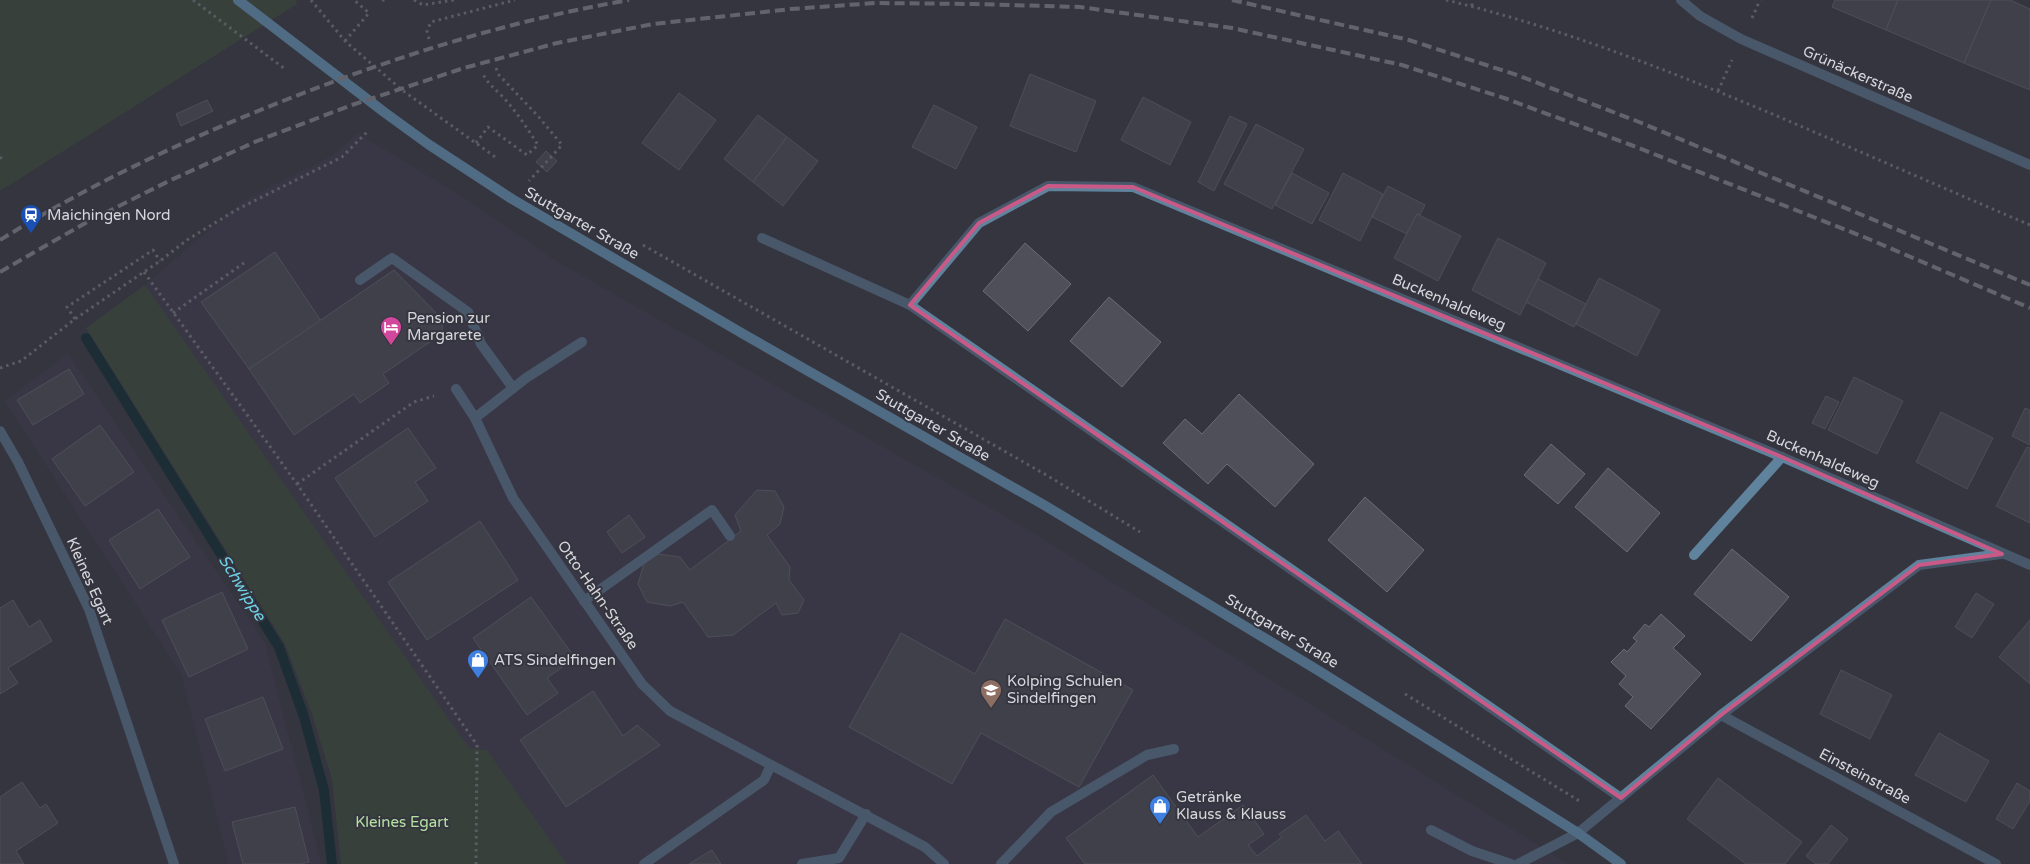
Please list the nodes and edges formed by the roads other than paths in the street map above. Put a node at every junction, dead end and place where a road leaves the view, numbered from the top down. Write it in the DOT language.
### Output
graph roads {
  1 [pos="238,0"];
  2 [pos="1681,0"];
  3 [pos="2030,165"];
  4 [pos="762,238"];
  5 [pos="360,280"];
  6 [pos="910,305"];
  7 [pos="582,342"];
  8 [pos="456,388"];
  9 [pos="514,388"];
  10 [pos="475,418"];
  11 [pos="0,431"];
  12 [pos="1782,457"];
  13 [pos="730,536"];
  14 [pos="2002,554"];
  15 [pos="1694,555"];
  16 [pos="2030,565"];
  17 [pos="584,601"];
  18 [pos="1721,715"];
  19 [pos="1174,749"];
  20 [pos="771,765"];
  21 [pos="1621,798"];
  22 [pos="866,814"];
  23 [pos="1431,830"];
  24 [pos="1578,834"];
  25 [pos="174,864"];
  26 [pos="644,864"];
  27 [pos="802,864"];
  28 [pos="944,864"];
  29 [pos="1001,864"];
  30 [pos="1511,864"];
  31 [pos="1518,864"];
  32 [pos="1622,864"];
  33 [pos="1996,864"];
  1 -- 24 [label="street, Stuttgarter Straße"];
  2 -- 3 [label="street, Grünäckerstraße"];
  4 -- 6 [label="street"];
  5 -- 9 [label="street"];
  6 -- 12 [label="street, Buckenhaldeweg"];
  6 -- 21 [label="street"];
  7 -- 9 [label="street"];
  8 -- 10 [label="street, Otto-Hahn-Straße"];
  9 -- 10 [label="street"];
  10 -- 17 [label="street, Otto-Hahn-Straße"];
  11 -- 25 [label="street, Kleines Egart"];
  12 -- 14 [label="street, Buckenhaldeweg"];
  12 -- 15 [label="street"];
  13 -- 17 [label="street"];
  14 -- 16 [label="street, Buckenhaldeweg"];
  14 -- 18 [label="street, Buckenhaldeweg"];
  17 -- 20 [label="street, Otto-Hahn-Straße"];
  18 -- 21 [label="street, Buckenhaldeweg"];
  18 -- 33 [label="street, Einsteinstraße"];
  19 -- 29 [label="street"];
  20 -- 22 [label="street, Otto-Hahn-Straße"];
  20 -- 26 [label="street"];
  21 -- 24 [label="street, Buckenhaldeweg"];
  22 -- 27 [label="street"];
  22 -- 28 [label="street, Otto-Hahn-Straße"];
  23 -- 30 [label="street"];
  24 -- 31 [label="street, Buckenhaldeweg"];
  24 -- 32 [label="street, Stuttgarter Straße"];
}
